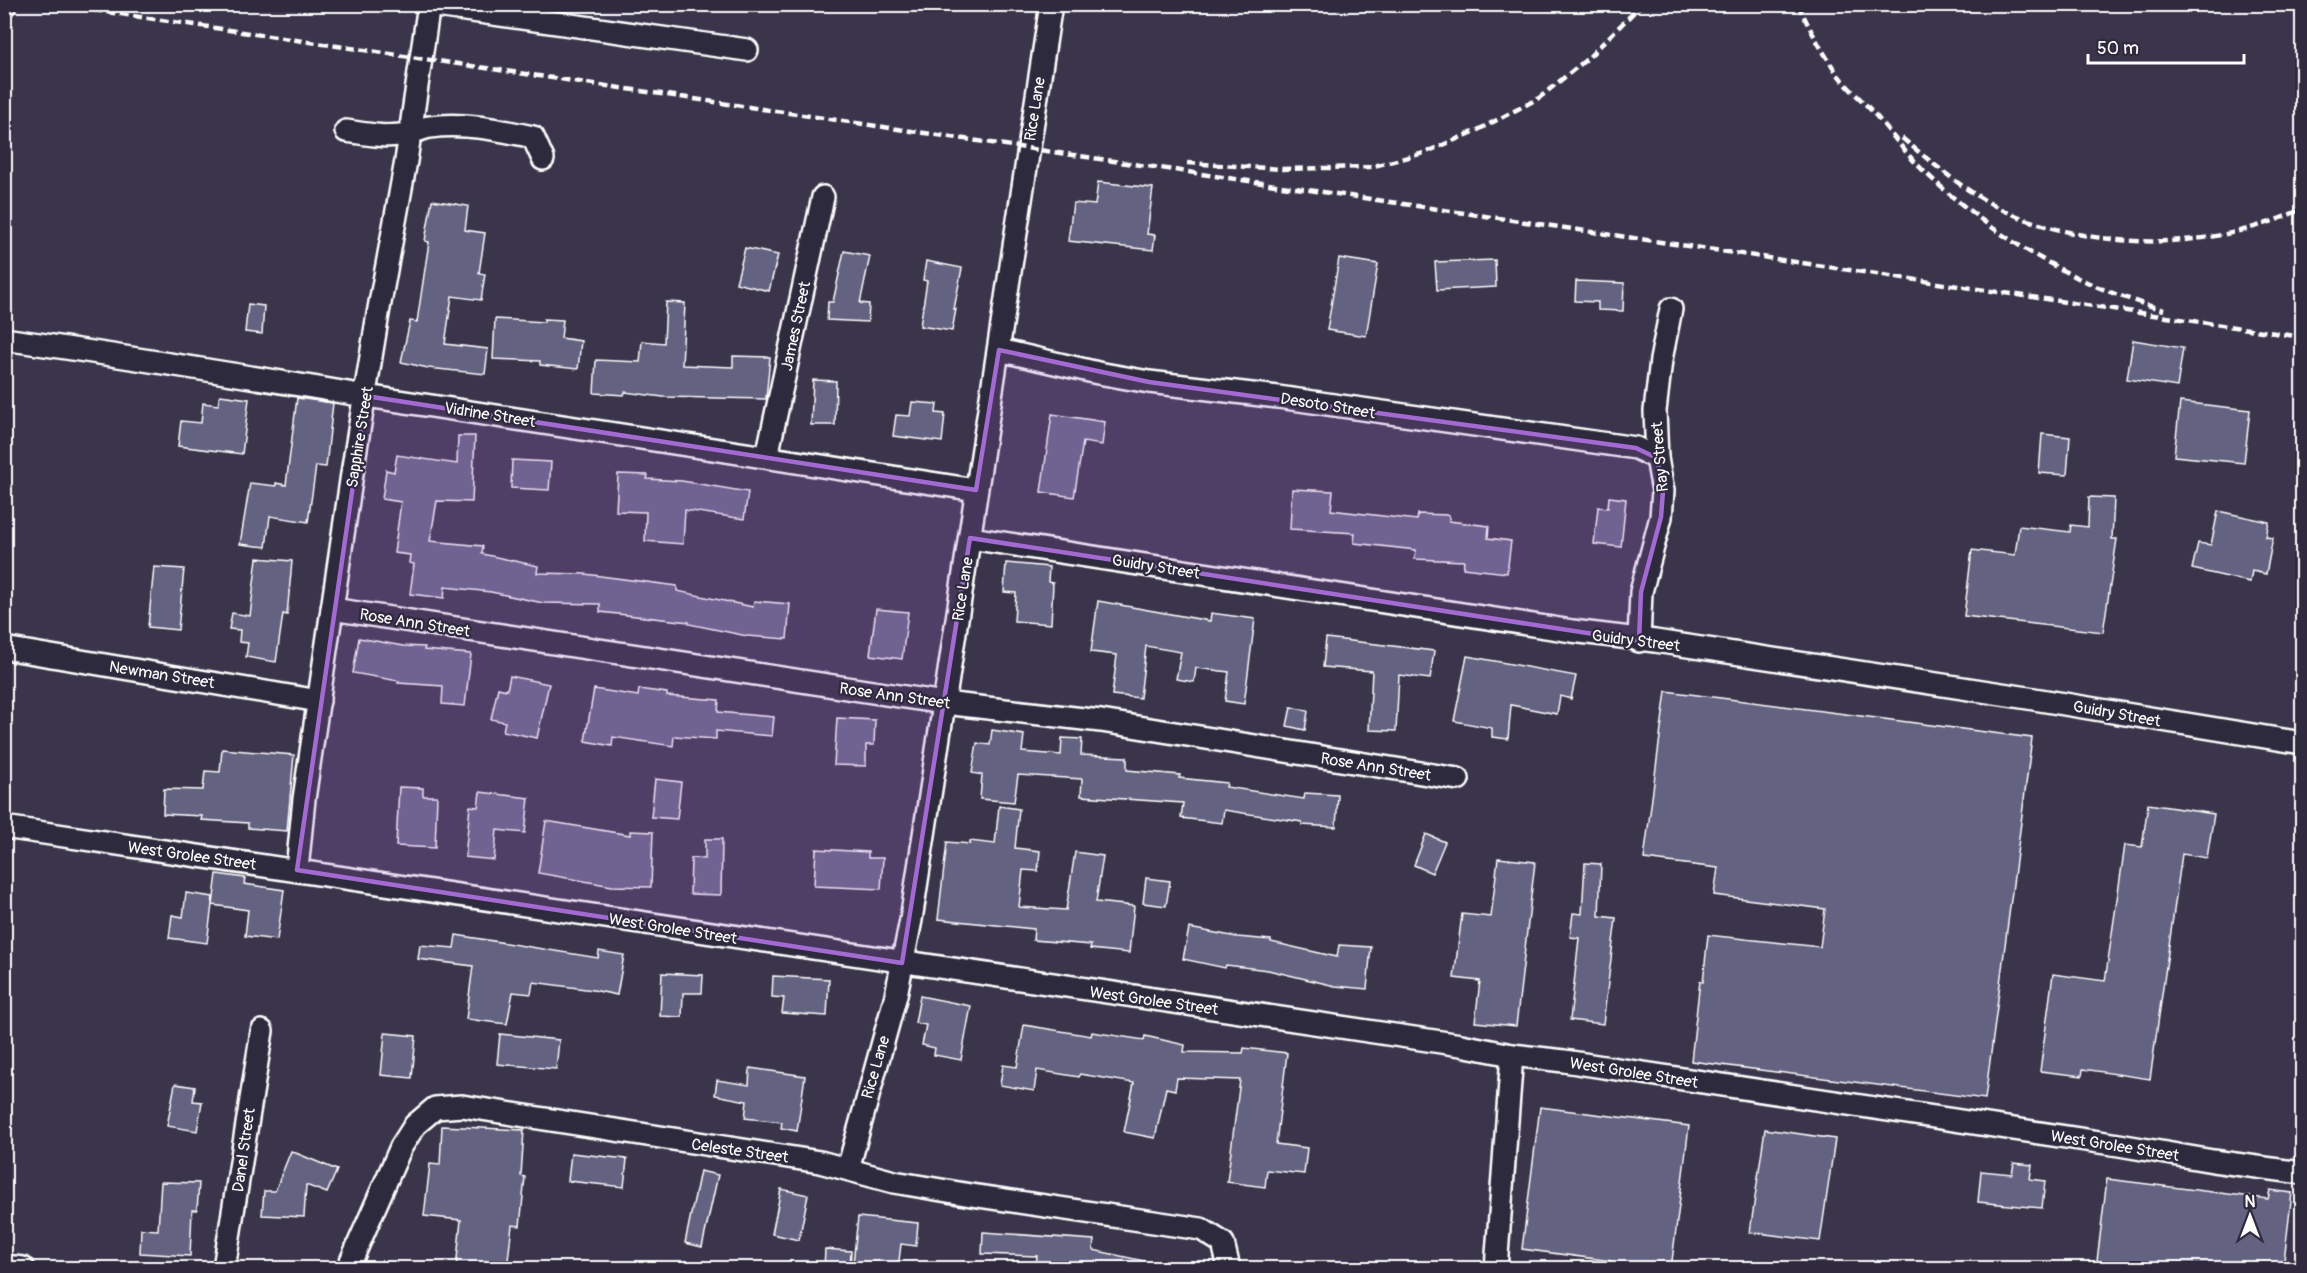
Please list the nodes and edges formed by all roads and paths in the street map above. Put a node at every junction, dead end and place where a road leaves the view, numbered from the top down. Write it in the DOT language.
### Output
graph roads {
  1 [pos="1051,4"];
  2 [pos="429,5"];
  3 [pos="747,50"];
  4 [pos="346,131"];
  5 [pos="409,134"];
  6 [pos="543,159"];
  7 [pos="824,197"];
  8 [pos="1671,309"];
  9 [pos="4,339"];
  10 [pos="999,350"];
  11 [pos="366,396"];
  12 [pos="767,456"];
  13 [pos="1657,458"];
  14 [pos="976,490"];
  15 [pos="970,538"];
  16 [pos="332,609"];
  17 [pos="1639,641"];
  18 [pos="4,648"];
  19 [pos="319,701"];
  20 [pos="944,703"];
  21 [pos="2302,742"];
  22 [pos="1458,779"];
  23 [pos="4,827"];
  24 [pos="297,870"];
  25 [pos="902,963"];
  26 [pos="262,1031"];
  27 [pos="1512,1055"];
  28 [pos="848,1169"];
  29 [pos="2302,1173"];
  30 [pos="4,1266"];
  31 [pos="23,1269"];
  32 [pos="224,1269"];
  33 [pos="348,1269"];
  34 [pos="1229,1269"];
  35 [pos="1496,1269"];
  1 -- 10 [label="street, Rice Lane"];
  2 -- 3 [label="street"];
  2 -- 5 [label="street, Sapphire Street"];
  4 -- 5 [label="street"];
  5 -- 6 [label="street"];
  5 -- 11 [label="street, Sapphire Street"];
  7 -- 12 [label="street, James Street"];
  8 -- 13 [label="street, Ray Street"];
  9 -- 11 [label="street, Vidrine Street"];
  10 -- 13 [label="street, Desoto Street"];
  10 -- 14 [label="street, Rice Lane"];
  11 -- 12 [label="street, Vidrine Street"];
  11 -- 16 [label="street, Sapphire Street"];
  12 -- 14 [label="street, Vidrine Street"];
  13 -- 17 [label="street, Ray Street"];
  14 -- 15 [label="street, Rice Lane"];
  15 -- 17 [label="street, Guidry Street"];
  15 -- 20 [label="street, Rice Lane"];
  16 -- 19 [label="street, Sapphire Street"];
  16 -- 20 [label="street, Rose Ann Street"];
  17 -- 21 [label="street, Guidry Street"];
  18 -- 19 [label="street, Newman Street"];
  19 -- 24 [label="street, Sapphire Street"];
  20 -- 22 [label="street, Rose Ann Street"];
  20 -- 25 [label="street, Rice Lane"];
  23 -- 24 [label="street, West Grolee Street"];
  24 -- 25 [label="street, West Grolee Street"];
  25 -- 27 [label="street, West Grolee Street"];
  25 -- 28 [label="street, Rice Lane"];
  26 -- 32 [label="street, Danel Street"];
  27 -- 29 [label="street, West Grolee Street"];
  27 -- 35 [label="street"];
  28 -- 33 [label="street, Celeste Street"];
  28 -- 34 [label="street, Celeste Street"];
  30 -- 31 [label="street"];
}
